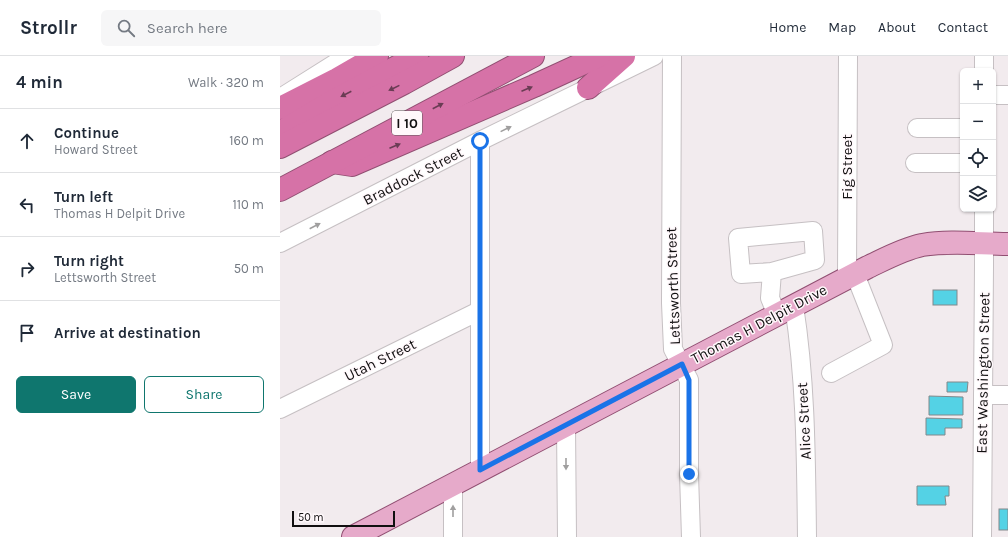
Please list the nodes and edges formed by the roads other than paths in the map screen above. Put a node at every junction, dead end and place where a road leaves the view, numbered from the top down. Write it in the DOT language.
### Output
graph roads {
  1 [pos="347,56"];
  2 [pos="377,56"];
  3 [pos="417,56"];
  4 [pos="453,56"];
  5 [pos="533,56"];
  6 [pos="599,56"];
  7 [pos="624,56"];
  8 [pos="654,56"];
  9 [pos="672,56"];
  10 [pos="848,56"];
  11 [pos="984,56"];
  12 [pos="984,68"];
  13 [pos="588,88"];
  14 [pos="996,95"];
  15 [pos="1008,95"];
  16 [pos="280,99"];
  17 [pos="280,108"];
  18 [pos="916,128"];
  19 [pos="960,128"];
  20 [pos="280,132"];
  21 [pos="480,141"];
  22 [pos="280,147"];
  23 [pos="332,162"];
  24 [pos="960,163"];
  25 [pos="915,164"];
  26 [pos="280,190"];
  27 [pos="984,212"];
  28 [pos="280,244"];
  29 [pos="984,244"];
  30 [pos="1008,244"];
  31 [pos="772,272"];
  32 [pos="851,276"];
  33 [pos="479,310"];
  34 [pos="786,310"];
  35 [pos="682,364"];
  36 [pos="831,373"];
  37 [pos="983,395"];
  38 [pos="1008,395"];
  39 [pos="280,409"];
  40 [pos="566,425"];
  41 [pos="480,470"];
  42 [pos="453,484"];
  43 [pos="353,537"];
  44 [pos="453,537"];
  45 [pos="566,537"];
  46 [pos="691,537"];
  47 [pos="807,537"];
  48 [pos="982,537"];
  1 -- 16 [label="street"];
  2 -- 17 [label="highway"];
  3 -- 20 [label="highway, one-way"];
  4 -- 22 [label="highway, I 10, one-way"];
  23 -- 5 [label="highway, I 10, one-way"];
  23 -- 6 [label="highway, one-way"];
  7 -- 13 [label="highway"];
  8 -- 13 [label="street, Braddock Street"];
  9 -- 35 [label="street, Lettsworth Street"];
  10 -- 32 [label="street, Fig Street"];
  11 -- 12 [label="street"];
  21 -- 13 [label="street, Braddock Street, one-way"];
  14 -- 15 [label="street"];
  18 -- 19 [label="street"];
  28 -- 21 [label="street, Braddock Street, one-way"];
  21 -- 33 [label="street"];
  23 -- 26 [label="highway, I 10"];
  24 -- 25 [label="street"];
  27 -- 29 [label="street, East Washington Street"];
  29 -- 30 [label="main road, Thomas H Delpit Drive"];
  29 -- 32 [label="main road, Thomas H Delpit Drive"];
  29 -- 37 [label="street, East Washington Street"];
  31 -- 34 [label="street, Alice Street"];
  32 -- 34 [label="main road, Thomas H Delpit Drive"];
  32 -- 36 [label="street"];
  33 -- 39 [label="street, Utah Street"];
  33 -- 41 [label="street"];
  34 -- 35 [label="main road, Thomas H Delpit Drive"];
  34 -- 47 [label="street, Alice Street"];
  35 -- 40 [label="main road, Thomas H Delpit Drive"];
  35 -- 46 [label="street, Lettsworth Street"];
  37 -- 38 [label="street"];
  37 -- 48 [label="street, East Washington Street"];
  40 -- 41 [label="main road, Thomas H Delpit Drive"];
  40 -- 45 [label="street, one-way"];
  41 -- 42 [label="main road, Thomas H Delpit Drive"];
  42 -- 43 [label="main road, Thomas H Delpit Drive"];
  44 -- 42 [label="street, one-way"];
}
